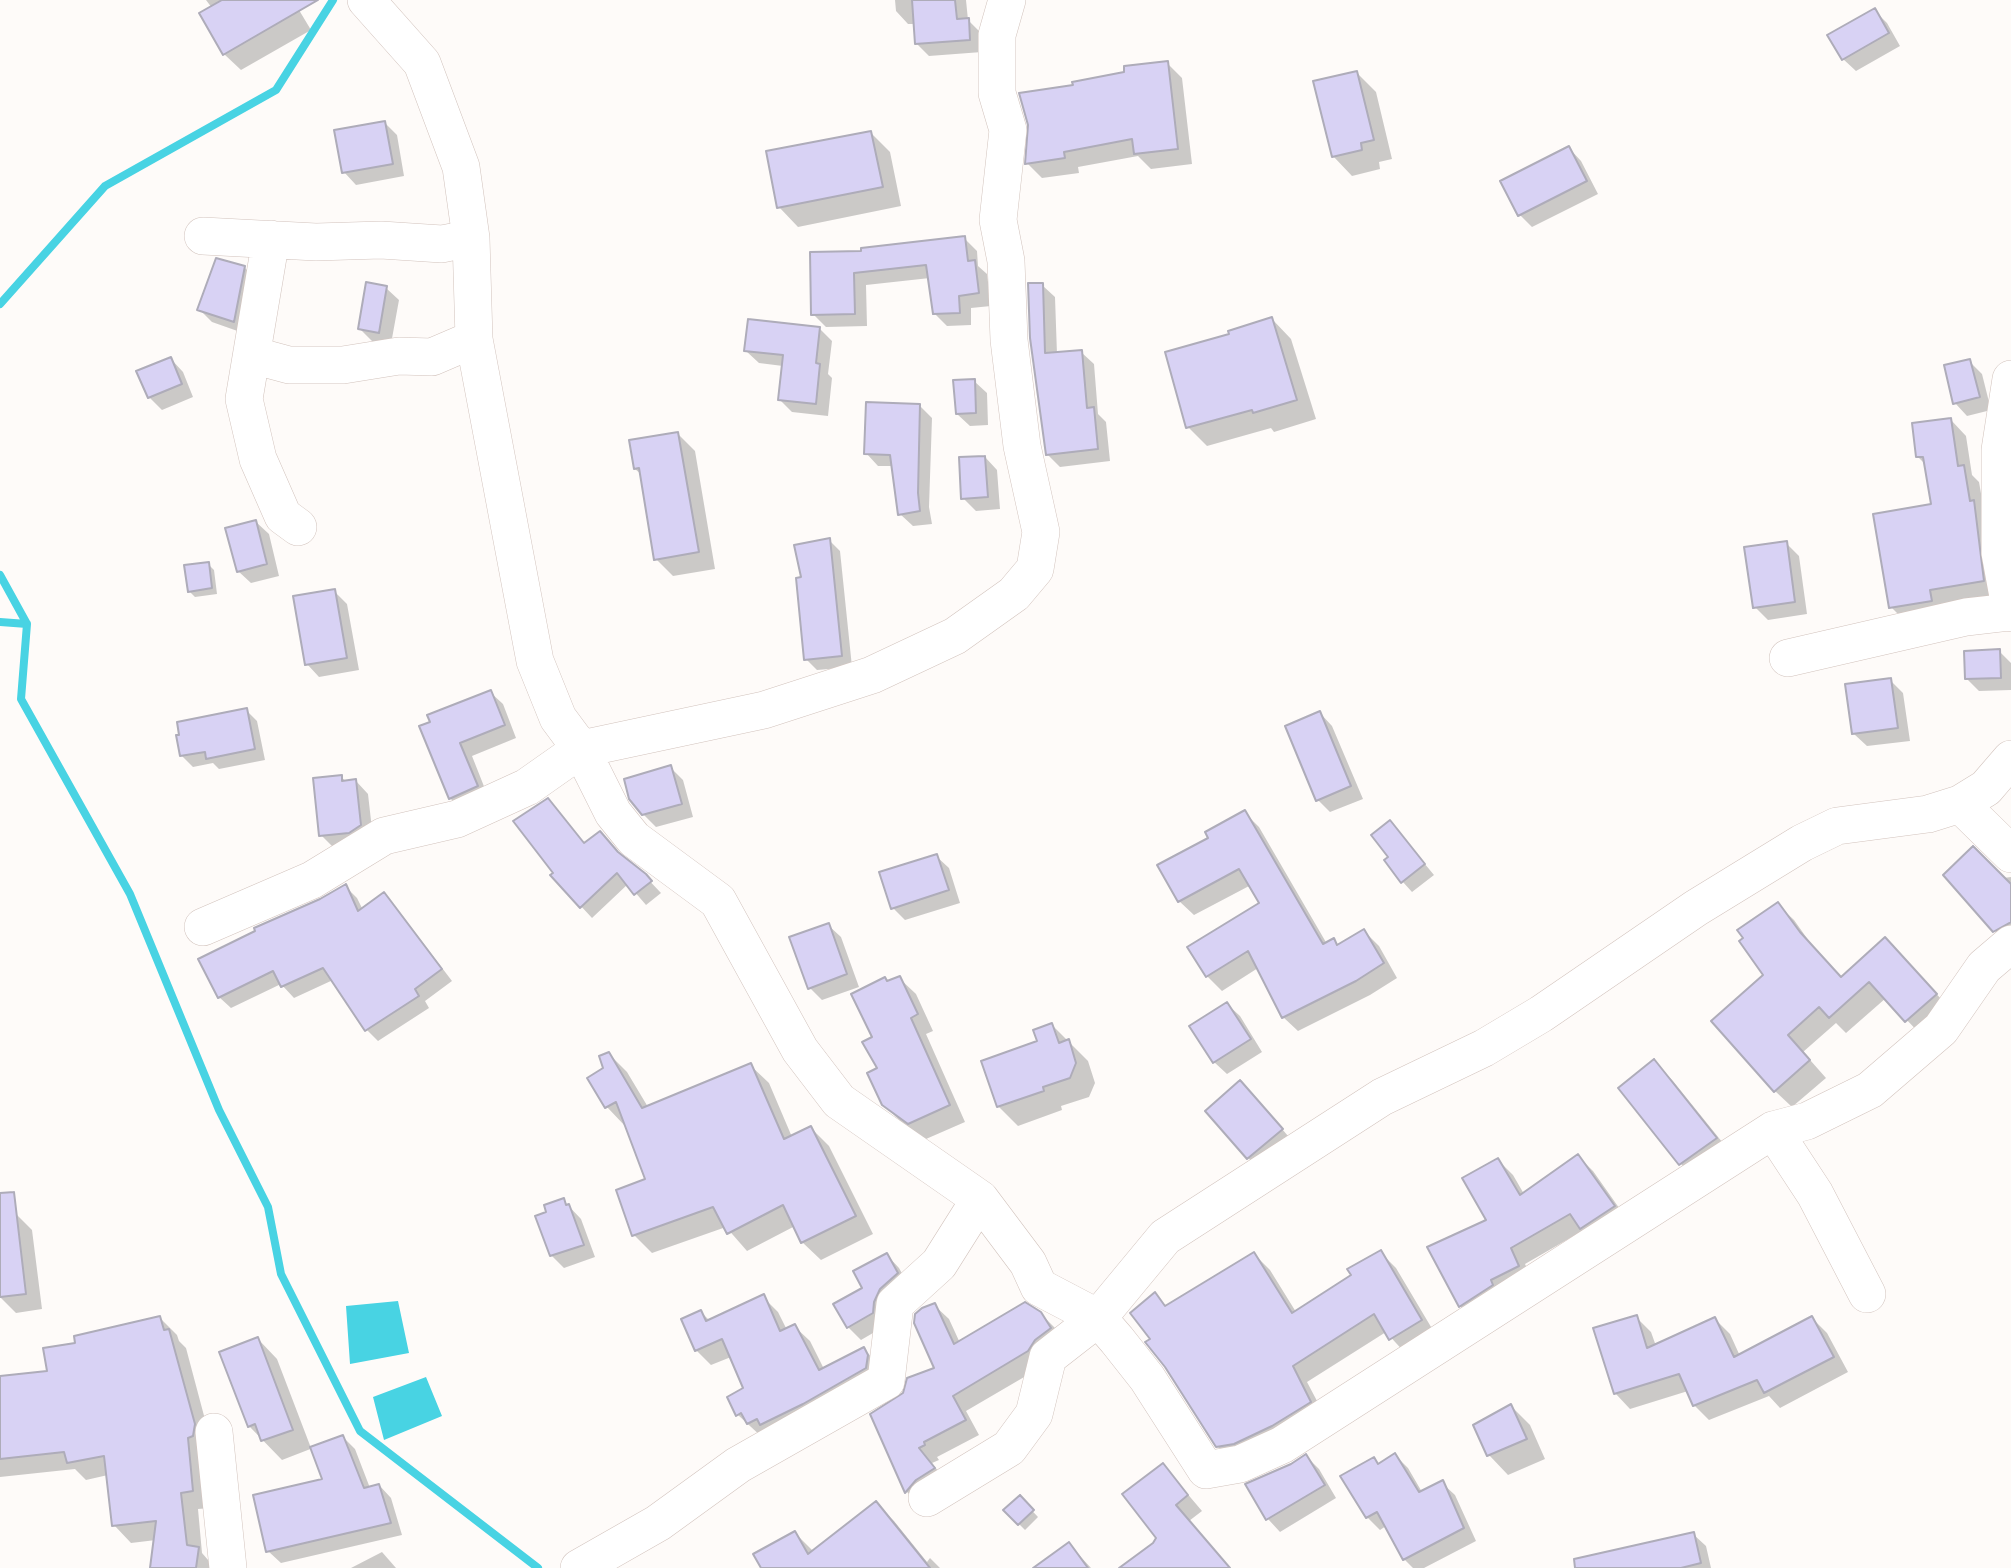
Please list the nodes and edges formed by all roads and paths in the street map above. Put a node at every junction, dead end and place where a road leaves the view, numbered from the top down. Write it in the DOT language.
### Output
graph roads {
  1 [pos="366,0"];
  2 [pos="1007,0"];
  3 [pos="204,236"];
  4 [pos="471,238"];
  5 [pos="271,239"];
  6 [pos="474,339"];
  7 [pos="252,355"];
  8 [pos="2011,379"];
  9 [pos="299,527"];
  10 [pos="2011,613"];
  11 [pos="1788,658"];
  12 [pos="581,749"];
  13 [pos="2011,759"];
  14 [pos="1960,804"];
  15 [pos="2011,854"];
  16 [pos="203,927"];
  17 [pos="2011,944"];
  18 [pos="1773,1130"];
  19 [pos="980,1199"];
  20 [pos="1867,1294"];
  21 [pos="1098,1318"];
  22 [pos="214,1432"];
  23 [pos="927,1498"];
  24 [pos="228,1568"];
  25 [pos="579,1568"];
  1 -- 4 [label="street"];
  2 -- 12 [label="street"];
  3 -- 5 [label="street"];
  4 -- 5 [label="street"];
  4 -- 6 [label="street"];
  5 -- 7 [label="street"];
  6 -- 7 [label="street"];
  6 -- 12 [label="street"];
  7 -- 9 [label="street"];
  8 -- 10 [label="street"];
  10 -- 11 [label="street"];
  12 -- 16 [label="street"];
  12 -- 19 [label="street"];
  13 -- 14 [label="street"];
  14 -- 15 [label="street"];
  14 -- 21 [label="street"];
  17 -- 18 [label="street"];
  18 -- 20 [label="street"];
  18 -- 21 [label="street"];
  19 -- 21 [label="street"];
  19 -- 25 [label="street"];
  21 -- 23 [label="street"];
  22 -- 24 [label="street"];
}
